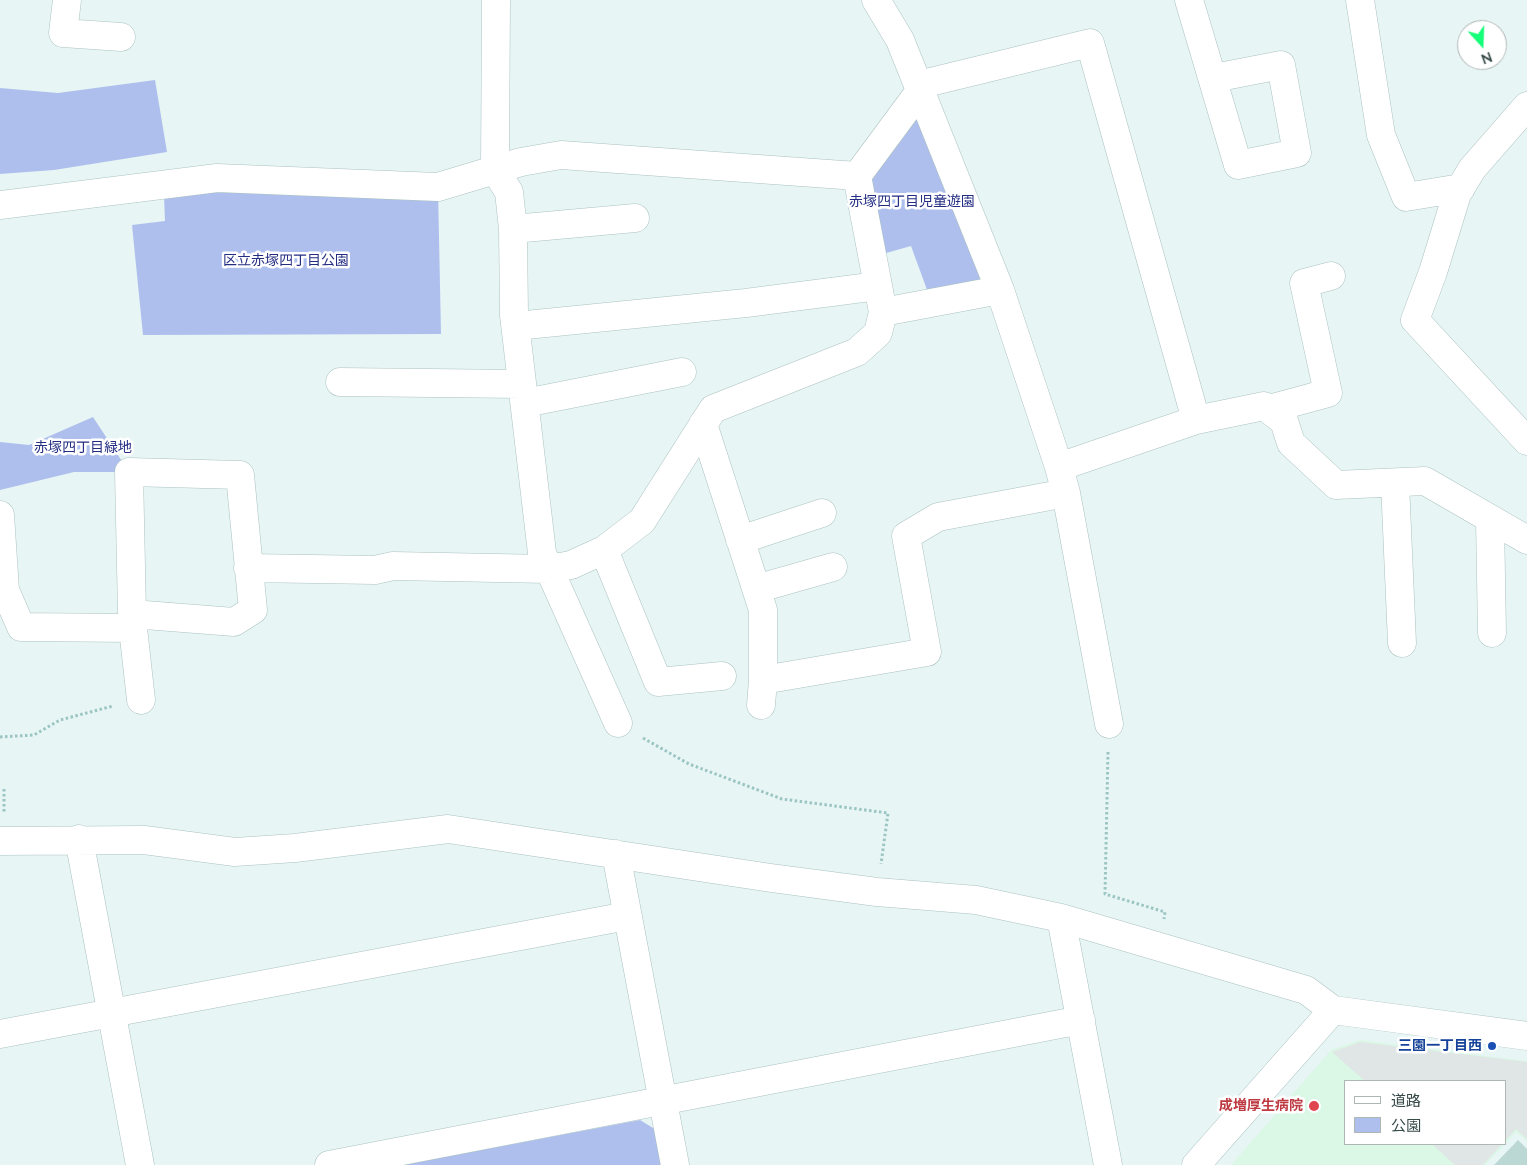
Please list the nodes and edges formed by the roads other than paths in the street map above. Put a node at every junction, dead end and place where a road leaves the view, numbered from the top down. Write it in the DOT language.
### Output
graph roads {
  1 [pos="67,0"];
  2 [pos="496,0"];
  3 [pos="876,0"];
  4 [pos="1189,0"];
  5 [pos="1360,0"];
  6 [pos="121,37"];
  7 [pos="1214,78"];
  8 [pos="919,88"];
  9 [pos="1527,106"];
  10 [pos="495,170"];
  11 [pos="857,176"];
  12 [pos="1461,188"];
  13 [pos="0,205"];
  14 [pos="635,218"];
  15 [pos="513,229"];
  16 [pos="1331,276"];
  17 [pos="1000,290"];
  18 [pos="881,299"];
  19 [pos="516,326"];
  20 [pos="682,372"];
  21 [pos="340,382"];
  22 [pos="524,394"];
  23 [pos="1269,409"];
  24 [pos="1196,420"];
  25 [pos="703,424"];
  26 [pos="1527,441"];
  27 [pos="1059,467"];
  28 [pos="1395,483"];
  29 [pos="1066,493"];
  30 [pos="822,513"];
  31 [pos="0,515"];
  32 [pos="1490,520"];
  33 [pos="740,540"];
  34 [pos="1527,540"];
  35 [pos="604,550"];
  36 [pos="833,567"];
  37 [pos="248,568"];
  38 [pos="548,569"];
  39 [pos="756,588"];
  40 [pos="132,621"];
  41 [pos="1492,634"];
  42 [pos="1402,643"];
  43 [pos="722,676"];
  44 [pos="141,700"];
  45 [pos="618,723"];
  46 [pos="1109,724"];
  47 [pos="79,839"];
  48 [pos="0,841"];
  49 [pos="616,854"];
  50 [pos="627,916"];
  51 [pos="1061,918"];
  52 [pos="1333,1010"];
  53 [pos="113,1013"];
  54 [pos="1081,1020"];
  55 [pos="0,1034"];
  56 [pos="1527,1036"];
  57 [pos="662,1100"];
  58 [pos="335,1164"];
  59 [pos="140,1165"];
  60 [pos="675,1165"];
  61 [pos="1108,1165"];
  62 [pos="1196,1165"];
  1 -- 6 [label="street"];
  2 -- 10 [label="street"];
  3 -- 8 [label="street"];
  4 -- 7 [label="street"];
  5 -- 12 [label="street"];
  8 -- 11 [label="street"];
  8 -- 17 [label="street"];
  8 -- 24 [label="street"];
  9 -- 12 [label="street"];
  10 -- 11 [label="street"];
  10 -- 13 [label="street"];
  10 -- 15 [label="street"];
  11 -- 18 [label="street"];
  12 -- 26 [label="street"];
  14 -- 15 [label="street"];
  15 -- 19 [label="street"];
  16 -- 23 [label="street"];
  17 -- 18 [label="street"];
  17 -- 27 [label="street"];
  18 -- 19 [label="street"];
  18 -- 25 [label="street"];
  19 -- 22 [label="street"];
  20 -- 22 [label="street"];
  21 -- 22 [label="street"];
  22 -- 38 [label="street"];
  23 -- 24 [label="street"];
  23 -- 28 [label="street"];
  24 -- 27 [label="street"];
  25 -- 33 [label="street"];
  25 -- 35 [label="street"];
  27 -- 29 [label="street"];
  28 -- 32 [label="street"];
  28 -- 42 [label="street"];
  29 -- 39 [label="street"];
  29 -- 46 [label="street"];
  30 -- 33 [label="street"];
  31 -- 40 [label="street"];
  32 -- 34 [label="street"];
  32 -- 41 [label="street"];
  33 -- 39 [label="street"];
  35 -- 38 [label="street"];
  35 -- 43 [label="street"];
  36 -- 39 [label="street"];
  37 -- 38 [label="street"];
  37 -- 40 [label="street"];
  37 -- 40 [label="street"];
  38 -- 45 [label="street"];
  40 -- 44 [label="street"];
  47 -- 48 [label="street"];
  47 -- 49 [label="street"];
  47 -- 53 [label="street"];
  49 -- 50 [label="street"];
  49 -- 51 [label="street"];
  50 -- 53 [label="street"];
  50 -- 57 [label="street"];
  51 -- 52 [label="street"];
  51 -- 54 [label="street"];
  52 -- 56 [label="street"];
  52 -- 62 [label="street"];
  53 -- 55 [label="street"];
  53 -- 59 [label="street"];
  54 -- 57 [label="street"];
  54 -- 61 [label="street"];
  57 -- 58 [label="street"];
  57 -- 60 [label="street"];
}
